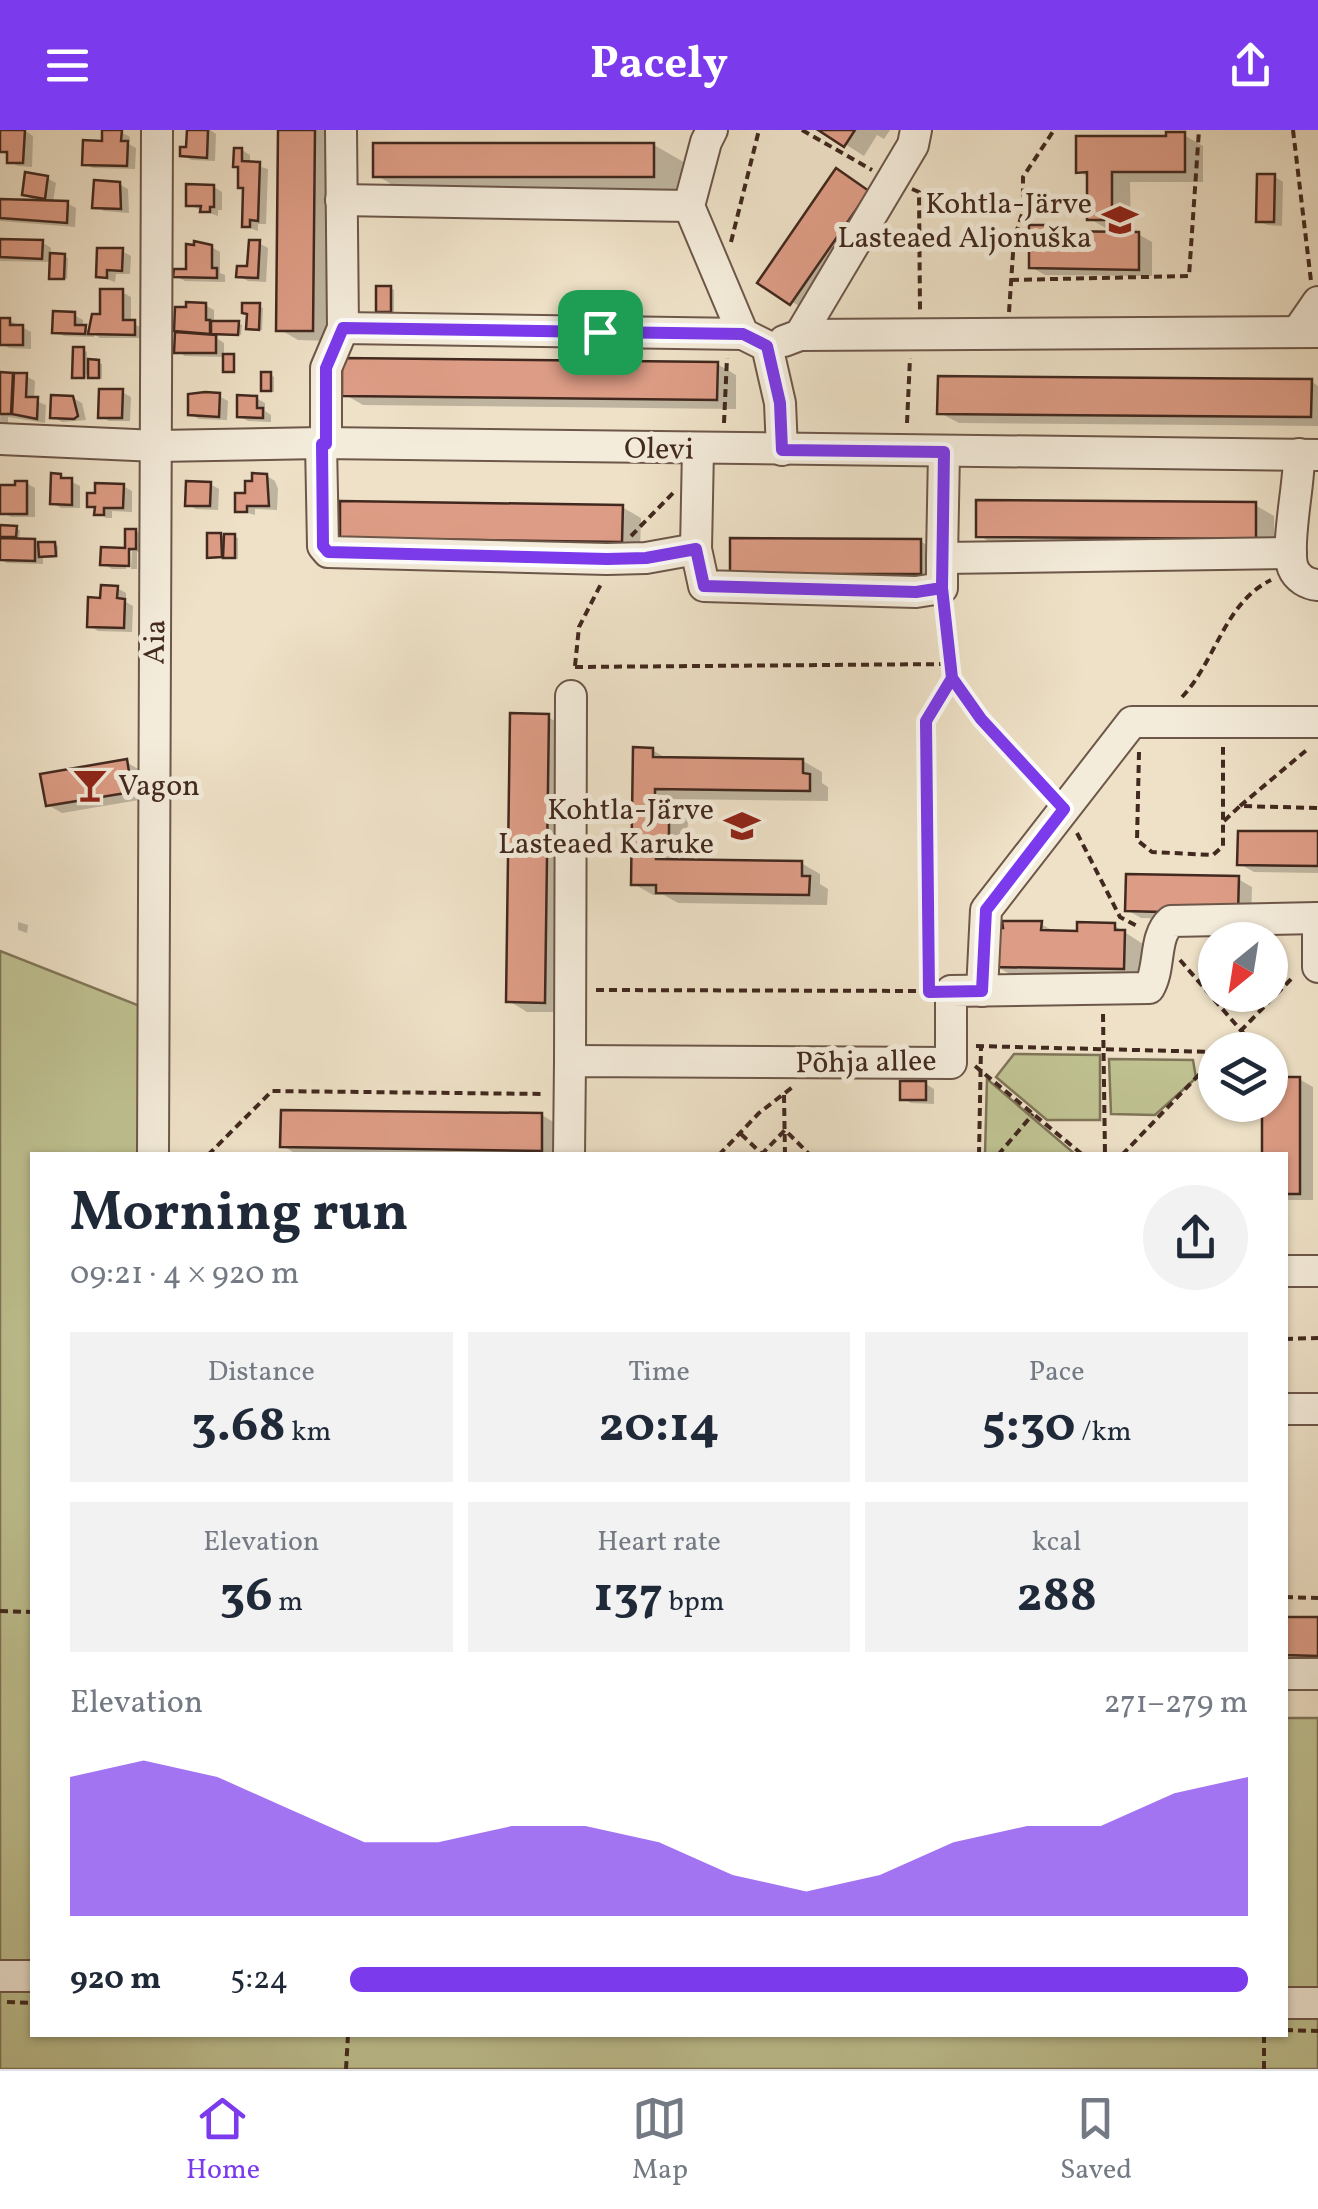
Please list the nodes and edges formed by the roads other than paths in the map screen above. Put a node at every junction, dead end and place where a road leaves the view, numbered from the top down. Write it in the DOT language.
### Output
graph roads {
  1 [pos="157,130"];
  2 [pos="342,130"];
  3 [pos="712,130"];
  4 [pos="916,130"];
  5 [pos="341,200"];
  6 [pos="689,206"];
  7 [pos="1312,318"];
  8 [pos="343,328"];
  9 [pos="800,335"];
  10 [pos="746,338"];
  11 [pos="0,439"];
  12 [pos="324,444"];
  13 [pos="157,446"];
  14 [pos="698,449"];
  15 [pos="782,450"];
  16 [pos="944,452"];
  17 [pos="1308,454"];
  18 [pos="696,549"];
  19 [pos="1300,569"];
  20 [pos="942,573"];
  21 [pos="573,681"];
  22 [pos="1318,722"];
  23 [pos="1318,918"];
  24 [pos="1318,951"];
  25 [pos="1318,967"];
  26 [pos="982,991"];
  27 [pos="570,1062"];
  28 [pos="153,1152"];
  29 [pos="569,1152"];
  30 [pos="1288,1271"];
  31 [pos="1318,1271"];
  32 [pos="1288,1409"];
  33 [pos="1318,1409"];
  34 [pos="1288,1674"];
  35 [pos="1318,1674"];
  36 [pos="0,1976"];
  37 [pos="30,1976"];
  38 [pos="1288,2003"];
  39 [pos="1318,2004"];
  1 -- 13 [label="street, Aia"];
  2 -- 5 [label="street"];
  3 -- 6 [label="street"];
  4 -- 9 [label="street"];
  5 -- 6 [label="street"];
  5 -- 8 [label="street"];
  6 -- 10 [label="street"];
  7 -- 9 [label="street"];
  8 -- 10 [label="street"];
  8 -- 12 [label="street"];
  9 -- 10 [label="street"];
  10 -- 15 [label="street"];
  11 -- 13 [label="street, Olevi"];
  12 -- 13 [label="street, Olevi"];
  12 -- 14 [label="street, Olevi"];
  12 -- 18 [label="street"];
  13 -- 28 [label="street, Aia"];
  14 -- 15 [label="street, Olevi"];
  14 -- 18 [label="street"];
  15 -- 16 [label="street, Olevi"];
  16 -- 17 [label="street, Olevi"];
  16 -- 20 [label="street"];
  17 -- 19 [label="street"];
  18 -- 20 [label="street"];
  19 -- 20 [label="street"];
  21 -- 27 [label="street"];
  22 -- 26 [label="street"];
  23 -- 24 [label="street"];
  23 -- 26 [label="street"];
  24 -- 25 [label="street"];
  26 -- 27 [label="street, Põhja allee"];
  27 -- 29 [label="street"];
  30 -- 31 [label="street"];
  32 -- 33 [label="street"];
  34 -- 35 [label="street"];
  36 -- 37 [label="street"];
  38 -- 39 [label="street"];
}
